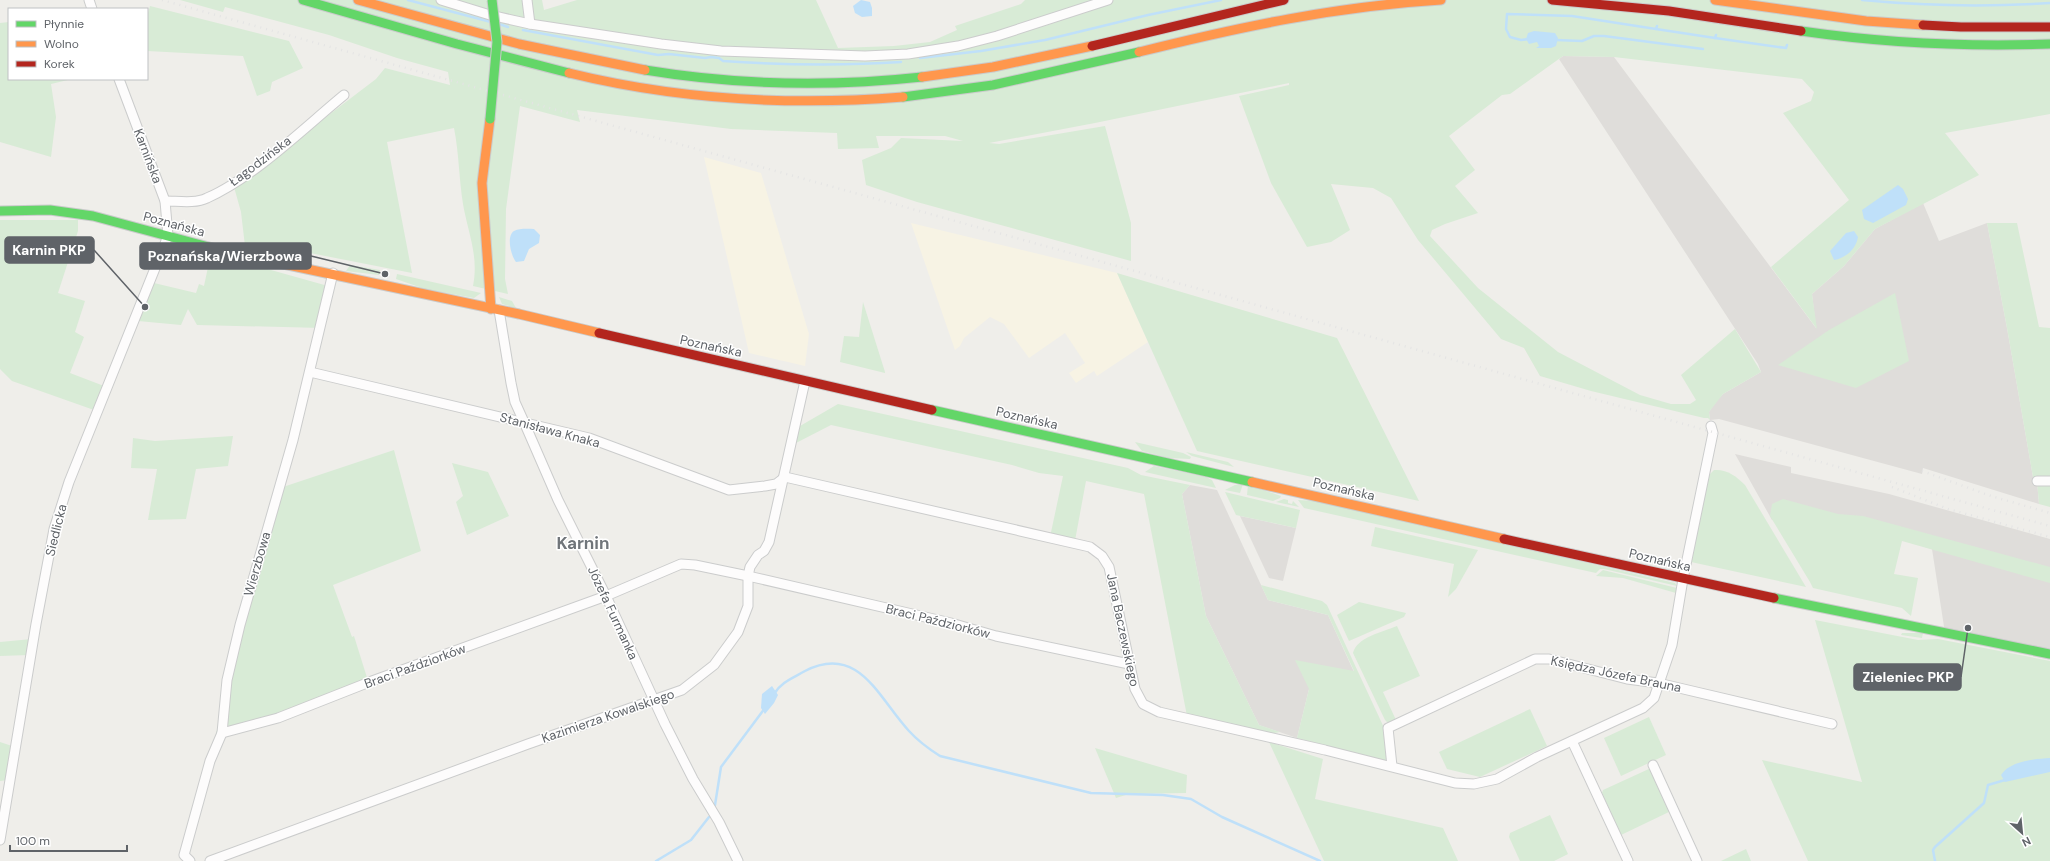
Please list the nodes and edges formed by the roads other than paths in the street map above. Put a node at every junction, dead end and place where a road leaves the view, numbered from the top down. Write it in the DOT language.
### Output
graph roads {
  1 [pos="303,0"];
  2 [pos="358,0"];
  3 [pos="441,0"];
  4 [pos="492,0"];
  5 [pos="527,0"];
  6 [pos="1108,0"];
  7 [pos="1284,0"];
  8 [pos="1442,0"];
  9 [pos="1552,0"];
  10 [pos="1715,0"];
  11 [pos="530,24"];
  12 [pos="2050,27"];
  13 [pos="2050,44"];
  14 [pos="119,80"];
  15 [pos="344,95"];
  16 [pos="165,201"];
  17 [pos="0,211"];
  18 [pos="168,236"];
  19 [pos="332,273"];
  20 [pos="495,310"];
  21 [pos="310,372"];
  22 [pos="805,381"];
  23 [pos="524,422"];
  24 [pos="1712,429"];
  25 [pos="785,478"];
  26 [pos="2037,481"];
  27 [pos="2050,481"];
  28 [pos="748,576"];
  29 [pos="1683,579"];
  30 [pos="606,596"];
  31 [pos="2050,654"];
  32 [pos="1129,664"];
  33 [pos="1658,683"];
  34 [pos="654,700"];
  35 [pos="1832,724"];
  36 [pos="222,733"];
  37 [pos="1572,741"];
  38 [pos="1652,765"];
  39 [pos="1392,766"];
  40 [pos="0,840"];
  41 [pos="187,858"];
  42 [pos="210,861"];
  43 [pos="738,861"];
  44 [pos="1628,861"];
  45 [pos="1697,861"];
  1 -- 8 [label="main road"];
  2 -- 7 [label="main road"];
  3 -- 11 [label="street"];
  4 -- 20 [label="main road, bridge"];
  5 -- 11 [label="street"];
  6 -- 11 [label="street"];
  9 -- 13 [label="main road"];
  10 -- 12 [label="main road"];
  14 -- 16 [label="street, Karnińska"];
  15 -- 16 [label="street, Łagodzińska"];
  16 -- 18 [label="street, Karnińska"];
  17 -- 18 [label="main road, Poznańska"];
  18 -- 19 [label="main road, Poznańska"];
  18 -- 40 [label="street, Siedlicka"];
  19 -- 20 [label="main road, Poznańska"];
  19 -- 21 [label="street, Wierzbowa"];
  20 -- 22 [label="main road, Poznańska"];
  20 -- 23 [label="street, Józefa Furmanka"];
  21 -- 23 [label="street, Stanisława Knaka"];
  21 -- 36 [label="street, Wierzbowa"];
  22 -- 25 [label="street, Kazimierza Kowalskiego"];
  22 -- 29 [label="main road, Poznańska"];
  23 -- 25 [label="street, Stanisława Knaka"];
  23 -- 30 [label="street, Józefa Furmanka"];
  24 -- 29 [label="street, Jana Baczewskiego"];
  25 -- 28 [label="street, Kazimierza Kowalskiego"];
  25 -- 32 [label="street, Jana Baczewskiego"];
  26 -- 27 [label="street"];
  28 -- 30 [label="street, Braci Paździorków"];
  28 -- 32 [label="street, Braci Paździorków"];
  28 -- 34 [label="street, Kazimierza Kowalskiego"];
  29 -- 31 [label="main road, Poznańska"];
  29 -- 33 [label="street, Jana Baczewskiego"];
  30 -- 34 [label="street, Józefa Furmanka"];
  30 -- 36 [label="street, Braci Paździorków"];
  32 -- 39 [label="street, Jana Baczewskiego"];
  33 -- 35 [label="street, Księdza Józefa Brauna"];
  33 -- 37 [label="street, Jana Baczewskiego"];
  33 -- 39 [label="street, Księdza Józefa Brauna"];
  34 -- 42 [label="street, Kazimierza Kowalskiego"];
  34 -- 43 [label="street, Józefa Furmanka"];
  36 -- 41 [label="street, Wierzbowa"];
  37 -- 39 [label="street, Jana Baczewskiego"];
  37 -- 44 [label="street"];
  38 -- 45 [label="street"];
}
